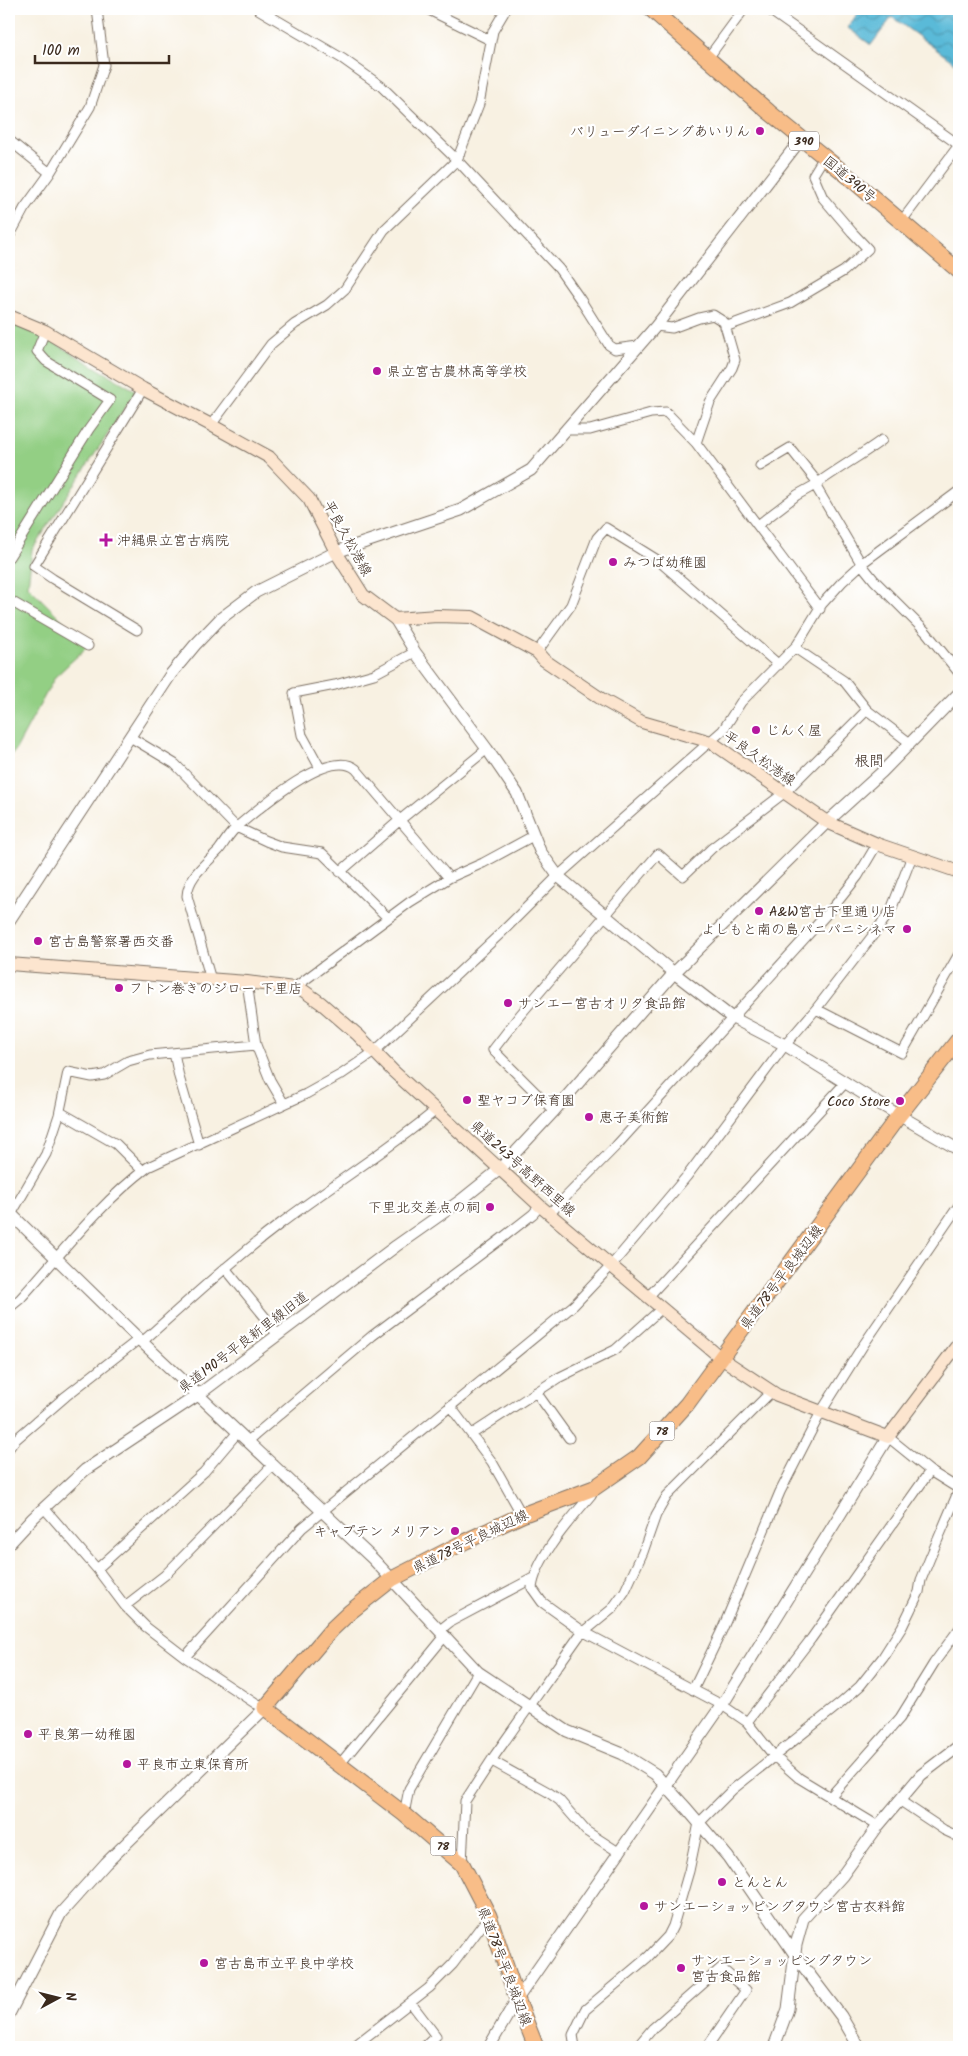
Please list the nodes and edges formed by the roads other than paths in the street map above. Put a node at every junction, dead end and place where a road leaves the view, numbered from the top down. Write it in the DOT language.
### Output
graph roads {
  1 [pos="97,9"];
  2 [pos="258,9"];
  3 [pos="427,9"];
  4 [pos="506,9"];
  5 [pos="651,9"];
  6 [pos="744,9"];
  7 [pos="768,9"];
  8 [pos="490,40"];
  9 [pos="708,58"];
  10 [pos="801,139"];
  11 [pos="9,140"];
  12 [pos="824,157"];
  13 [pos="457,160"];
  14 [pos="50,172"];
  15 [pos="901,222"];
  16 [pos="9,237"];
  17 [pos="959,271"];
  18 [pos="9,316"];
  19 [pos="656,326"];
  20 [pos="725,327"];
  21 [pos="45,331"];
  22 [pos="638,346"];
  23 [pos="143,389"];
  24 [pos="212,424"];
  25 [pos="566,430"];
  26 [pos="882,440"];
  27 [pos="696,442"];
  28 [pos="760,466"];
  29 [pos="816,484"];
  30 [pos="959,491"];
  31 [pos="758,525"];
  32 [pos="336,552"];
  33 [pos="9,557"];
  34 [pos="862,564"];
  35 [pos="9,600"];
  36 [pos="820,608"];
  37 [pos="395,619"];
  38 [pos="137,630"];
  39 [pos="88,646"];
  40 [pos="795,648"];
  41 [pos="415,652"];
  42 [pos="537,652"];
  43 [pos="779,665"];
  44 [pos="959,672"];
  45 [pos="959,692"];
  46 [pos="867,710"];
  47 [pos="130,737"];
  48 [pos="711,742"];
  49 [pos="910,744"];
  50 [pos="487,749"];
  51 [pos="320,768"];
  52 [pos="784,793"];
  53 [pos="400,820"];
  54 [pos="828,822"];
  55 [pos="236,827"];
  56 [pos="533,836"];
  57 [pos="877,844"];
  58 [pos="912,856"];
  59 [pos="340,872"];
  60 [pos="959,872"];
  61 [pos="558,876"];
  62 [pos="449,878"];
  63 [pos="606,915"];
  64 [pos="388,918"];
  65 [pos="9,921"];
  66 [pos="959,954"];
  67 [pos="9,964"];
  68 [pos="674,974"];
  69 [pos="211,980"];
  70 [pos="246,982"];
  71 [pos="294,988"];
  72 [pos="816,1009"];
  73 [pos="731,1018"];
  74 [pos="959,1039"];
  75 [pos="785,1045"];
  76 [pos="256,1046"];
  77 [pos="374,1052"];
  78 [pos="174,1053"];
  79 [pos="846,1082"];
  80 [pos="284,1104"];
  81 [pos="436,1110"];
  82 [pos="554,1111"];
  83 [pos="60,1112"];
  84 [pos="900,1114"];
  85 [pos="199,1145"];
  86 [pos="959,1150"];
  87 [pos="500,1169"];
  88 [pos="143,1171"];
  89 [pos="959,1205"];
  90 [pos="545,1209"];
  91 [pos="10,1215"];
  92 [pos="56,1257"];
  93 [pos="610,1267"];
  94 [pos="225,1268"];
  95 [pos="648,1298"];
  96 [pos="9,1308"];
  97 [pos="661,1309"];
  98 [pos="277,1335"];
  99 [pos="140,1341"];
  100 [pos="959,1343"];
  101 [pos="721,1358"];
  102 [pos="536,1392"];
  103 [pos="771,1392"];
  104 [pos="198,1396"];
  105 [pos="450,1406"];
  106 [pos="821,1412"];
  107 [pos="238,1432"];
  108 [pos="472,1434"];
  109 [pos="888,1437"];
  110 [pos="569,1438"];
  111 [pos="248,1441"];
  112 [pos="9,1448"];
  113 [pos="273,1465"];
  114 [pos="930,1471"];
  115 [pos="594,1488"];
  116 [pos="959,1489"];
  117 [pos="44,1508"];
  118 [pos="322,1512"];
  119 [pos="522,1515"];
  120 [pos="9,1544"];
  121 [pos="97,1569"];
  122 [pos="533,1578"];
  123 [pos="392,1579"];
  124 [pos="125,1606"];
  125 [pos="959,1629"];
  126 [pos="584,1632"];
  127 [pos="442,1633"];
  128 [pos="185,1657"];
  129 [pos="478,1672"];
  130 [pos="693,1690"];
  131 [pos="722,1705"];
  132 [pos="531,1706"];
  133 [pos="266,1708"];
  134 [pos="747,1722"];
  135 [pos="959,1746"];
  136 [pos="774,1756"];
  137 [pos="492,1761"];
  138 [pos="340,1764"];
  139 [pos="666,1786"];
  140 [pos="830,1797"];
  141 [pos="899,1800"];
  142 [pos="404,1814"];
  143 [pos="699,1823"];
  144 [pos="878,1826"];
  145 [pos="959,1837"];
  146 [pos="620,1853"];
  147 [pos="462,1864"];
  148 [pos="489,1916"];
  149 [pos="795,1955"];
  150 [pos="517,1999"];
  151 [pos="411,2003"];
  152 [pos="9,2014"];
  153 [pos="353,2047"];
  154 [pos="424,2047"];
  155 [pos="489,2047"];
  156 [pos="536,2047"];
  157 [pos="575,2047"];
  158 [pos="637,2047"];
  159 [pos="707,2047"];
  160 [pos="774,2047"];
  161 [pos="859,2047"];
  1 -- 14 [label="street"];
  2 -- 13 [label="street"];
  3 -- 8 [label="street"];
  4 -- 8 [label="street"];
  5 -- 9 [label="main road, 国道390号 / 390"];
  6 -- 9 [label="street"];
  7 -- 15 [label="street"];
  8 -- 13 [label="street"];
  9 -- 10 [label="main road, 国道390号 / 390"];
  10 -- 12 [label="main road, 国道390号 / 390"];
  10 -- 19 [label="street"];
  11 -- 14 [label="street"];
  12 -- 15 [label="main road, 国道390号 / 390"];
  12 -- 20 [label="street"];
  13 -- 22 [label="street"];
  13 -- 24 [label="street"];
  14 -- 16 [label="street"];
  15 -- 17 [label="main road, 国道390号 / 390"];
  18 -- 21 [label="main road, 平良久松港線"];
  19 -- 20 [label="street"];
  19 -- 22 [label="street"];
  20 -- 27 [label="street"];
  21 -- 23 [label="main road, 平良久松港線"];
  21 -- 33 [label="street"];
  22 -- 25 [label="street"];
  23 -- 24 [label="main road, 平良久松港線"];
  23 -- 38 [label="street"];
  24 -- 32 [label="main road, 平良久松港線"];
  25 -- 27 [label="street"];
  25 -- 32 [label="street"];
  26 -- 29 [label="street"];
  27 -- 31 [label="street"];
  28 -- 29 [label="street"];
  29 -- 31 [label="street"];
  29 -- 34 [label="street"];
  30 -- 34 [label="street"];
  31 -- 36 [label="street"];
  32 -- 37 [label="main road, 平良久松港線"];
  32 -- 47 [label="street"];
  34 -- 36 [label="street"];
  34 -- 44 [label="street"];
  35 -- 39 [label="street"];
  36 -- 40 [label="street"];
  37 -- 41 [label="street"];
  37 -- 42 [label="main road, 平良久松港線"];
  40 -- 43 [label="street"];
  40 -- 46 [label="street"];
  41 -- 50 [label="street"];
  41 -- 51 [label="street"];
  42 -- 43 [label="street"];
  42 -- 48 [label="main road, 平良久松港線"];
  43 -- 48 [label="street"];
  45 -- 49 [label="street, 県道190号平良新里線旧道"];
  46 -- 49 [label="street"];
  46 -- 52 [label="street"];
  47 -- 55 [label="street"];
  47 -- 65 [label="street"];
  48 -- 52 [label="main road, 平良久松港線"];
  48 -- 61 [label="street"];
  49 -- 54 [label="street, 県道190号平良新里線旧道"];
  50 -- 53 [label="street"];
  50 -- 56 [label="street"];
  51 -- 53 [label="street"];
  51 -- 55 [label="street"];
  52 -- 54 [label="main road, 平良久松港線"];
  52 -- 63 [label="street"];
  53 -- 59 [label="street"];
  53 -- 62 [label="street"];
  54 -- 57 [label="main road, 平良久松港線"];
  54 -- 68 [label="street, 県道190号平良新里線旧道"];
  55 -- 59 [label="street"];
  55 -- 69 [label="street"];
  56 -- 61 [label="street"];
  56 -- 62 [label="street"];
  57 -- 58 [label="main road, 平良久松港線"];
  57 -- 73 [label="street"];
  58 -- 60 [label="main road, 平良久松港線"];
  58 -- 72 [label="street"];
  59 -- 64 [label="street"];
  61 -- 63 [label="street"];
  61 -- 77 [label="street"];
  62 -- 64 [label="street"];
  63 -- 68 [label="street"];
  63 -- 82 [label="street"];
  64 -- 71 [label="street"];
  66 -- 72 [label="street"];
  67 -- 69 [label="main road, 県道243号高野西里線"];
  68 -- 73 [label="street"];
  68 -- 82 [label="street, 県道190号平良新里線旧道"];
  69 -- 70 [label="main road, 県道243号高野西里線"];
  70 -- 71 [label="main road, 県道243号高野西里線"];
  70 -- 76 [label="street"];
  71 -- 77 [label="main road, 県道243号高野西里線"];
  72 -- 75 [label="street"];
  73 -- 75 [label="street"];
  73 -- 90 [label="street"];
  74 -- 84 [label="main road, 県道78号平良城辺線 / 78"];
  75 -- 79 [label="street"];
  75 -- 93 [label="street"];
  76 -- 78 [label="street"];
  76 -- 80 [label="street"];
  77 -- 80 [label="street"];
  77 -- 81 [label="main road, 県道243号高野西里線"];
  78 -- 83 [label="street"];
  78 -- 85 [label="street"];
  79 -- 84 [label="street"];
  79 -- 95 [label="street"];
  80 -- 85 [label="street"];
  81 -- 87 [label="main road, 県道243号高野西里線"];
  81 -- 94 [label="street"];
  82 -- 87 [label="street, 県道190号平良新里線旧道"];
  83 -- 88 [label="street"];
  83 -- 91 [label="street"];
  84 -- 86 [label="street"];
  84 -- 101 [label="main road, 県道78号平良城辺線 / 78"];
  85 -- 88 [label="street"];
  87 -- 90 [label="main road, 県道243号高野西里線"];
  87 -- 98 [label="street, 県道190号平良新里線旧道"];
  88 -- 92 [label="street"];
  89 -- 106 [label="street"];
  90 -- 93 [label="main road, 県道243号高野西里線"];
  90 -- 111 [label="street"];
  91 -- 92 [label="street"];
  92 -- 96 [label="street"];
  92 -- 99 [label="street"];
  93 -- 95 [label="main road, 県道243号高野西里線"];
  93 -- 105 [label="street"];
  94 -- 98 [label="street"];
  94 -- 99 [label="street"];
  95 -- 97 [label="main road, 県道243号高野西里線"];
  97 -- 101 [label="main road, 県道243号高野西里線"];
  97 -- 102 [label="street"];
  98 -- 104 [label="street, 県道190号平良新里線旧道"];
  99 -- 104 [label="street"];
  99 -- 112 [label="street"];
  100 -- 109 [label="main road"];
  101 -- 103 [label="main road, 県道243号高野西里線"];
  101 -- 115 [label="main road, 県道78号平良城辺線 / 78"];
  102 -- 108 [label="street"];
  102 -- 110 [label="street"];
  103 -- 106 [label="main road, 県道243号高野西里線"];
  103 -- 126 [label="street"];
  104 -- 107 [label="street"];
  104 -- 117 [label="street, 県道190号平良新里線旧道"];
  105 -- 108 [label="street"];
  105 -- 118 [label="street"];
  106 -- 109 [label="main road, 県道243号高野西里線"];
  106 -- 130 [label="street"];
  107 -- 111 [label="street"];
  107 -- 121 [label="street"];
  108 -- 119 [label="street"];
  109 -- 114 [label="street"];
  109 -- 131 [label="street"];
  111 -- 113 [label="street"];
  113 -- 118 [label="street"];
  113 -- 124 [label="street"];
  114 -- 116 [label="street"];
  114 -- 134 [label="street"];
  115 -- 119 [label="main road, 県道78号平良城辺線 / 78"];
  115 -- 122 [label="street"];
  116 -- 136 [label="street"];
  117 -- 120 [label="street, 県道190号平良新里線旧道"];
  117 -- 121 [label="street"];
  118 -- 123 [label="street"];
  118 -- 128 [label="street"];
  119 -- 123 [label="main road, 県道78号平良城辺線 / 78"];
  121 -- 124 [label="street"];
  122 -- 126 [label="street"];
  122 -- 127 [label="street"];
  123 -- 127 [label="street"];
  123 -- 133 [label="main road, 県道78号平良城辺線 / 78"];
  124 -- 128 [label="street"];
  125 -- 140 [label="street"];
  126 -- 130 [label="street"];
  126 -- 132 [label="street"];
  127 -- 129 [label="street"];
  127 -- 138 [label="street"];
  128 -- 133 [label="street"];
  129 -- 132 [label="street"];
  129 -- 142 [label="street"];
  130 -- 131 [label="street"];
  131 -- 134 [label="street"];
  131 -- 139 [label="street"];
  132 -- 137 [label="street"];
  132 -- 139 [label="street"];
  133 -- 138 [label="main road, 県道78号平良城辺線 / 78"];
  133 -- 152 [label="street"];
  134 -- 136 [label="street"];
  135 -- 141 [label="street"];
  136 -- 140 [label="street"];
  136 -- 143 [label="street"];
  137 -- 146 [label="street"];
  137 -- 147 [label="street"];
  138 -- 142 [label="main road, 県道78号平良城辺線 / 78"];
  139 -- 143 [label="street"];
  139 -- 146 [label="street"];
  140 -- 144 [label="street"];
  141 -- 144 [label="street"];
  141 -- 145 [label="street"];
  142 -- 147 [label="main road, 県道78号平良城辺線 / 78"];
  143 -- 149 [label="street"];
  143 -- 157 [label="street"];
  144 -- 149 [label="street"];
  146 -- 150 [label="street"];
  147 -- 148 [label="main road, 県道78号平良城辺線 / 78"];
  148 -- 150 [label="main road, 県道78号平良城辺線 / 78"];
  148 -- 151 [label="street"];
  149 -- 160 [label="street"];
  149 -- 161 [label="street"];
  150 -- 155 [label="street"];
  150 -- 156 [label="main road, 県道78号平良城辺線 / 78"];
  151 -- 153 [label="street"];
  151 -- 154 [label="street"];
  158 -- 159 [label="street"];
}
